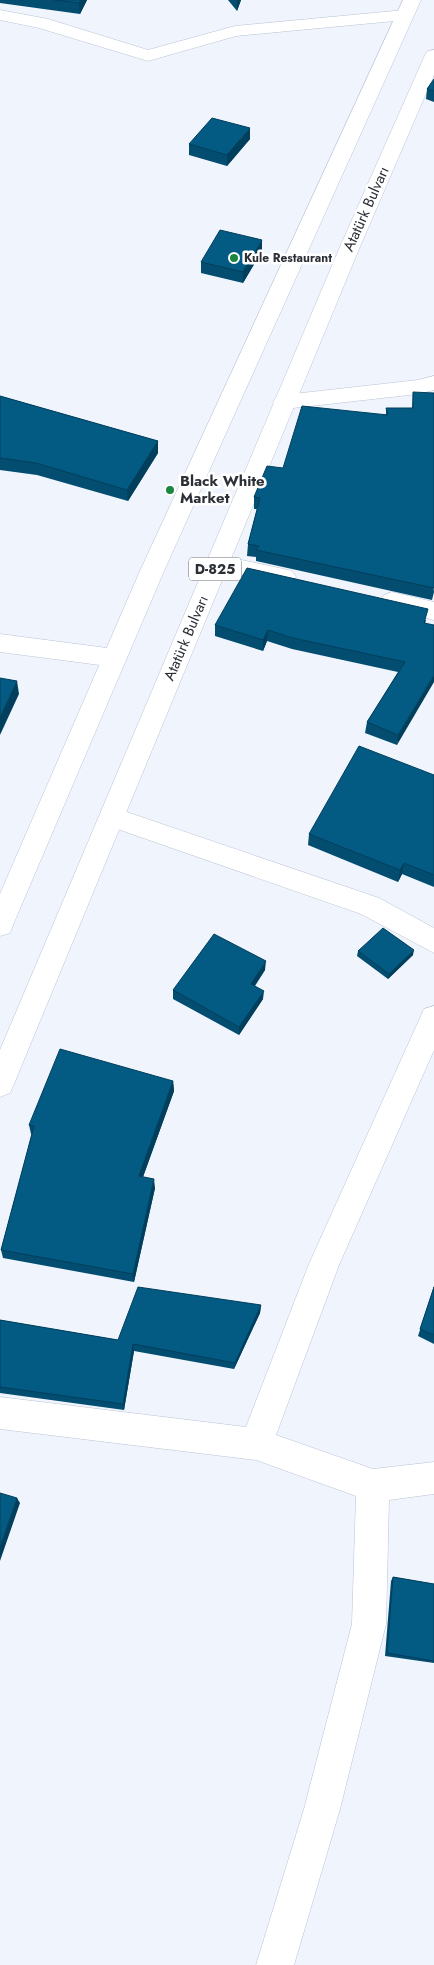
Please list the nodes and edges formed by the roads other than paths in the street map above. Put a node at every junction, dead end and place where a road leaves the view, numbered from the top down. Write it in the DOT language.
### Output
graph roads {
  1 [pos="409,7"];
  2 [pos="0,15"];
  3 [pos="434,56"];
  4 [pos="434,383"];
  5 [pos="284,402"];
  6 [pos="218,562"];
  7 [pos="302,581"];
  8 [pos="368,596"];
  9 [pos="434,611"];
  10 [pos="0,643"];
  11 [pos="115,658"];
  12 [pos="112,817"];
  13 [pos="8,886"];
  14 [pos="0,925"];
  15 [pos="434,942"];
  16 [pos="434,1018"];
  17 [pos="0,1084"];
  18 [pos="0,1413"];
  19 [pos="256,1444"];
  20 [pos="434,1478"];
  21 [pos="373,1485"];
  22 [pos="275,1965"];
  1 -- 2 [label="main road"];
  1 -- 11 [label="main road"];
  3 -- 5 [label="main road, Atatürk Bulvarı / D-825"];
  4 -- 5 [label="main road"];
  5 -- 6 [label="main road, Atatürk Bulvarı / D-825"];
  6 -- 7 [label="main road"];
  6 -- 12 [label="main road, Atatürk Bulvarı / D-825"];
  8 -- 9 [label="main road"];
  10 -- 11 [label="main road"];
  11 -- 13 [label="main road"];
  12 -- 15 [label="main road"];
  12 -- 17 [label="main road, Atatürk Bulvarı / D-825"];
  13 -- 14 [label="main road"];
  16 -- 19 [label="main road"];
  18 -- 19 [label="main road"];
  19 -- 21 [label="main road"];
  20 -- 21 [label="main road"];
  21 -- 22 [label="main road"];
}
